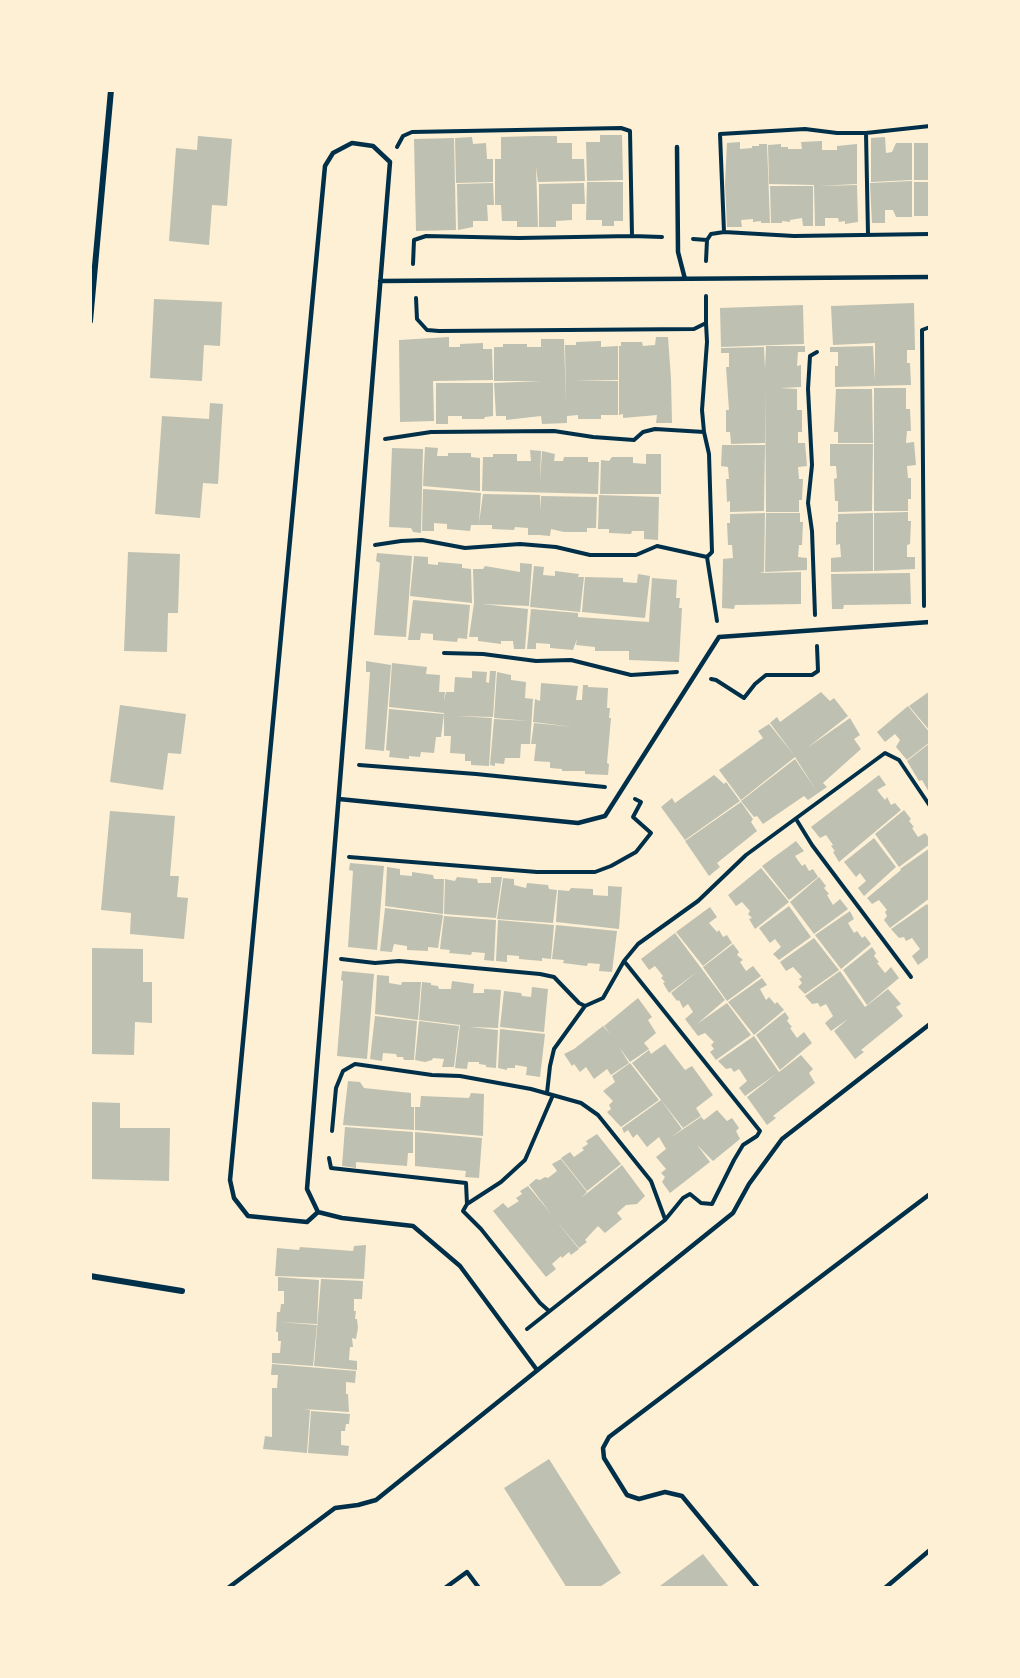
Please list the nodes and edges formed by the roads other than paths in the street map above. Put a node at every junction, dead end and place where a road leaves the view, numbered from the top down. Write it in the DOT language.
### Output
graph roads {
  1 [pos="111,90"];
  2 [pos="677,147"];
  3 [pos="930,278"];
  4 [pos="685,279"];
  5 [pos="380,282"];
  6 [pos="90,321"];
  7 [pos="930,622"];
  8 [pos="339,799"];
  9 [pos="930,1024"];
  10 [pos="930,1194"];
  11 [pos="318,1212"];
  12 [pos="90,1276"];
  13 [pos="182,1291"];
  14 [pos="537,1370"];
  15 [pos="930,1550"];
  16 [pos="228,1588"];
  17 [pos="445,1588"];
  18 [pos="479,1588"];
  19 [pos="758,1588"];
  20 [pos="885,1588"];
  1 -- 6 [label="street"];
  2 -- 4 [label="lane"];
  3 -- 4 [label="lane"];
  4 -- 5 [label="lane"];
  5 -- 8 [label="lane"];
  5 -- 11 [label="lane"];
  7 -- 8 [label="lane"];
  8 -- 11 [label="lane"];
  9 -- 14 [label="lane"];
  10 -- 19 [label="lane"];
  11 -- 14 [label="lane"];
  12 -- 13 [label="street"];
  14 -- 16 [label="lane"];
  15 -- 20 [label="lane"];
  17 -- 18 [label="lane"];
}
